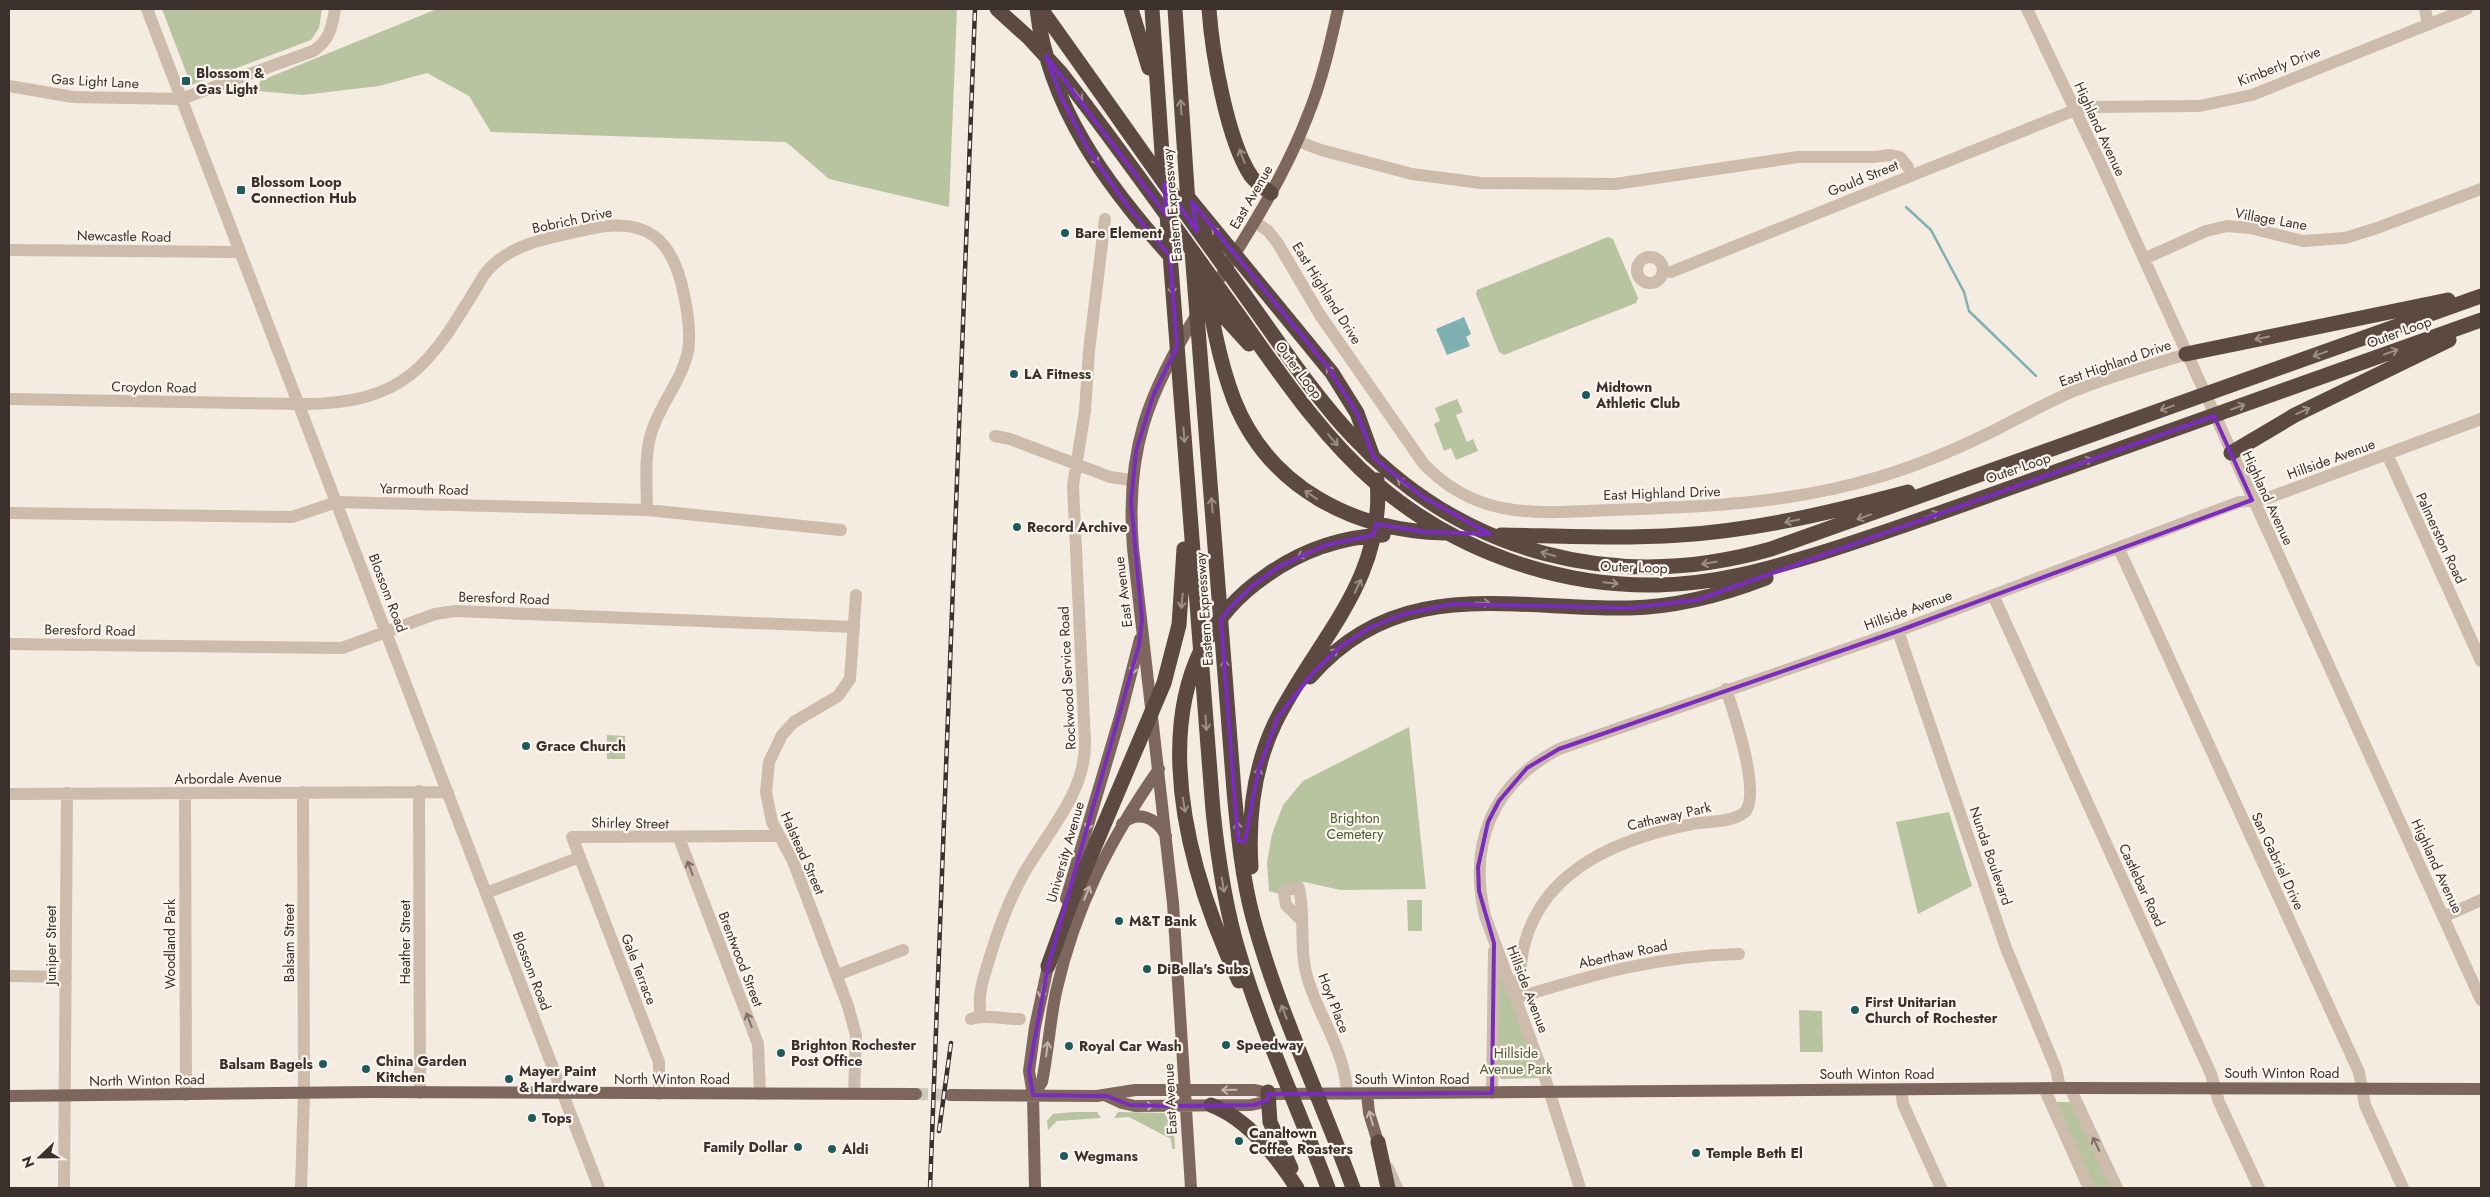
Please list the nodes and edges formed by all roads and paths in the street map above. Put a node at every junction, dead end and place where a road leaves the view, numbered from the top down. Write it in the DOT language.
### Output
graph roads {
  1 [pos="147,9"];
  2 [pos="335,9"];
  3 [pos="997,9"];
  4 [pos="1039,9"];
  5 [pos="1131,9"];
  6 [pos="1152,9"];
  7 [pos="1175,9"];
  8 [pos="1209,9"];
  9 [pos="1338,9"];
  10 [pos="2027,9"];
  11 [pos="2426,9"];
  12 [pos="2467,9"];
  13 [pos="2428,24"];
  14 [pos="1065,42"];
  15 [pos="9,86"];
  16 [pos="181,100"];
  17 [pos="2075,110"];
  18 [pos="1159,116"];
  19 [pos="1298,141"];
  20 [pos="1184,155"];
  21 [pos="1908,167"];
  22 [pos="2481,189"];
  23 [pos="1272,193"];
  24 [pos="1105,219"];
  25 [pos="1255,222"];
  26 [pos="9,250"];
  27 [pos="240,252"];
  28 [pos="2144,259"];
  29 [pos="1663,270"];
  30 [pos="2481,294"];
  31 [pos="2481,320"];
  32 [pos="2481,324"];
  33 [pos="2186,354"];
  34 [pos="9,399"];
  35 [pos="299,404"];
  36 [pos="1314,417"];
  37 [pos="2481,418"];
  38 [pos="996,436"];
  39 [pos="2231,453"];
  40 [pos="2387,454"];
  41 [pos="1074,464"];
  42 [pos="2008,464"];
  43 [pos="1186,465"];
  44 [pos="1132,480"];
  45 [pos="2252,500"];
  46 [pos="337,502"];
  47 [pos="646,510"];
  48 [pos="9,513"];
  49 [pos="841,530"];
  50 [pos="1441,533"];
  51 [pos="1869,537"];
  52 [pos="2119,549"];
  53 [pos="856,595"];
  54 [pos="1993,595"];
  55 [pos="1142,619"];
  56 [pos="854,628"];
  57 [pos="1898,631"];
  58 [pos="386,632"];
  59 [pos="9,644"];
  60 [pos="2481,661"];
  61 [pos="1726,689"];
  62 [pos="1278,717"];
  63 [pos="1159,769"];
  64 [pos="419,791"];
  65 [pos="303,792"];
  66 [pos="448,792"];
  67 [pos="67,793"];
  68 [pos="9,794"];
  69 [pos="184,794"];
  70 [pos="1122,824"];
  71 [pos="778,836"];
  72 [pos="1166,836"];
  73 [pos="679,838"];
  74 [pos="580,857"];
  75 [pos="486,893"];
  76 [pos="2481,900"];
  77 [pos="2444,916"];
  78 [pos="1302,921"];
  79 [pos="1494,943"];
  80 [pos="903,950"];
  81 [pos="1739,954"];
  82 [pos="1266,962"];
  83 [pos="1048,966"];
  84 [pos="837,975"];
  85 [pos="9,976"];
  86 [pos="66,977"];
  87 [pos="1517,998"];
  88 [pos="2481,1000"];
  89 [pos="1020,1019"];
  90 [pos="1276,1057"];
  91 [pos="2044,1088"];
  92 [pos="2065,1088"];
  93 [pos="2214,1088"];
  94 [pos="2362,1088"];
  95 [pos="2481,1089"];
  96 [pos="1185,1090"];
  97 [pos="1901,1090"];
  98 [pos="420,1093"];
  99 [pos="1492,1093"];
  100 [pos="1549,1093"];
  101 [pos="304,1094"];
  102 [pos="563,1094"];
  103 [pos="659,1094"];
  104 [pos="760,1094"];
  105 [pos="854,1094"];
  106 [pos="916,1094"];
  107 [pos="950,1094"];
  108 [pos="1345,1094"];
  109 [pos="1367,1094"];
  110 [pos="186,1095"];
  111 [pos="1033,1095"];
  112 [pos="1269,1095"];
  113 [pos="9,1096"];
  114 [pos="65,1096"];
  115 [pos="1107,1096"];
  116 [pos="1210,1105"];
  117 [pos="1186,1106"];
  118 [pos="1378,1142"];
  119 [pos="64,1188"];
  120 [pos="301,1188"];
  121 [pos="599,1188"];
  122 [pos="1035,1188"];
  123 [pos="1191,1188"];
  124 [pos="1299,1188"];
  125 [pos="1328,1188"];
  126 [pos="1353,1188"];
  127 [pos="1388,1188"];
  128 [pos="1397,1188"];
  129 [pos="1580,1188"];
  130 [pos="1941,1188"];
  131 [pos="2089,1188"];
  132 [pos="2117,1188"];
  133 [pos="2259,1188"];
  134 [pos="2403,1188"];
  1 -- 16 [label="street, Blossom Road"];
  2 -- 16 [label="street"];
  3 -- 36 [label="highway, Outer Loop, one-way"];
  4 -- 14 [label="highway, Outer Loop"];
  4 -- 36 [label="highway, one-way"];
  5 -- 18 [label="highway"];
  6 -- 18 [label="highway, Eastern Expressway"];
  20 -- 7 [label="highway, Eastern Expressway, one-way"];
  23 -- 8 [label="highway, one-way"];
  9 -- 19 [label="main road, East Avenue"];
  10 -- 17 [label="street, Highland Avenue"];
  11 -- 13 [label="street"];
  12 -- 13 [label="street, Kimberly Drive"];
  13 -- 17 [label="street, Kimberly Drive"];
  42 -- 14 [label="highway, Outer Loop, one-way"];
  62 -- 14 [label="highway, one-way"];
  15 -- 16 [label="street, Gas Light Lane"];
  16 -- 27 [label="street, Blossom Road"];
  17 -- 28 [label="street, Highland Avenue"];
  17 -- 29 [label="street, Gould Street"];
  18 -- 43 [label="highway, Eastern Expressway, one-way"];
  19 -- 21 [label="street"];
  19 -- 23 [label="main road, East Avenue"];
  50 -- 20 [label="highway, one-way"];
  82 -- 20 [label="highway, Eastern Expressway, one-way"];
  22 -- 28 [label="street, Village Lane"];
  23 -- 25 [label="main road, East Avenue"];
  24 -- 41 [label="street, Rockwood Service Road"];
  25 -- 33 [label="street, East Highland Drive"];
  25 -- 44 [label="main road, East Avenue"];
  26 -- 27 [label="street, Newcastle Road"];
  27 -- 35 [label="street, Blossom Road"];
  28 -- 33 [label="street, Highland Avenue"];
  30 -- 33 [label="highway, one-way"];
  30 -- 42 [label="highway, Outer Loop, one-way"];
  51 -- 31 [label="highway, Outer Loop, one-way"];
  39 -- 32 [label="highway, one-way"];
  33 -- 39 [label="street, Highland Avenue"];
  34 -- 35 [label="street, Croydon Road"];
  35 -- 46 [label="street, Blossom Road"];
  35 -- 47 [label="street, Bobrich Drive"];
  36 -- 51 [label="highway, Outer Loop, one-way"];
  37 -- 40 [label="street, Hillside Avenue"];
  38 -- 41 [label="street"];
  39 -- 45 [label="street, Highland Avenue"];
  40 -- 45 [label="street, Hillside Avenue"];
  40 -- 60 [label="street, Palmerston Road"];
  41 -- 44 [label="street"];
  41 -- 89 [label="street, Rockwood Service Road"];
  42 -- 50 [label="highway, one-way"];
  43 -- 83 [label="highway, one-way"];
  43 -- 90 [label="highway, Eastern Expressway, one-way"];
  44 -- 55 [label="main road, East Avenue"];
  45 -- 52 [label="street, Hillside Avenue"];
  45 -- 77 [label="street, Highland Avenue"];
  46 -- 47 [label="street, Yarmouth Road"];
  46 -- 48 [label="street, Yarmouth Road"];
  46 -- 58 [label="street, Blossom Road"];
  47 -- 49 [label="street, Yarmouth Road"];
  50 -- 90 [label="highway, one-way"];
  62 -- 51 [label="highway, one-way"];
  52 -- 54 [label="street, Hillside Avenue"];
  52 -- 94 [label="street, San Gabriel Drive"];
  53 -- 56 [label="street, Halstead Street"];
  54 -- 57 [label="street, Hillside Avenue"];
  54 -- 93 [label="street, Castlebar Road"];
  55 -- 63 [label="main road, East Avenue"];
  55 -- 83 [label="main road, University Avenue, one-way"];
  56 -- 58 [label="street, Beresford Road"];
  56 -- 71 [label="street, Halstead Street"];
  57 -- 61 [label="street, Hillside Avenue"];
  57 -- 92 [label="street, Nunda Boulevard"];
  58 -- 59 [label="street, Beresford Road"];
  58 -- 66 [label="street, Blossom Road"];
  61 -- 79 [label="street, Hillside Avenue"];
  61 -- 87 [label="street, Cathaway Park"];
  82 -- 62 [label="highway, one-way"];
  63 -- 70 [label="main road, University Avenue"];
  63 -- 72 [label="main road, East Avenue"];
  64 -- 65 [label="street, Arbordale Avenue"];
  64 -- 66 [label="street, Arbordale Avenue"];
  64 -- 98 [label="street, Heather Street"];
  65 -- 69 [label="street, Arbordale Avenue"];
  65 -- 101 [label="street, Balsam Street"];
  66 -- 75 [label="street, Blossom Road"];
  67 -- 68 [label="street, Arbordale Avenue"];
  67 -- 69 [label="street, Arbordale Avenue"];
  67 -- 86 [label="street, Juniper Street"];
  69 -- 110 [label="street, Woodland Park"];
  70 -- 72 [label="main road"];
  111 -- 70 [label="main road, University Avenue, one-way"];
  71 -- 73 [label="street, Shirley Street"];
  71 -- 84 [label="street, Halstead Street"];
  72 -- 96 [label="main road, East Avenue"];
  73 -- 74 [label="street, Shirley Street"];
  104 -- 73 [label="street, Brentwood Street, one-way"];
  74 -- 75 [label="street"];
  74 -- 103 [label="street, Gale Terrace"];
  75 -- 102 [label="street, Blossom Road"];
  76 -- 77 [label="street"];
  77 -- 88 [label="street, Highland Avenue"];
  78 -- 108 [label="street, Hoyt Place"];
  79 -- 87 [label="street, Hillside Avenue"];
  79 -- 99 [label="street, Hillside Avenue"];
  80 -- 84 [label="street"];
  81 -- 87 [label="street, Aberthaw Road"];
  126 -- 82 [label="highway, Eastern Expressway, one-way"];
  83 -- 111 [label="main road, University Avenue, one-way"];
  84 -- 105 [label="street, Halstead Street"];
  85 -- 86 [label="street"];
  86 -- 114 [label="street, Juniper Street"];
  87 -- 100 [label="street, Hillside Avenue"];
  90 -- 125 [label="highway, Eastern Expressway"];
  91 -- 92 [label="main road, South Winton Road"];
  91 -- 97 [label="main road, South Winton Road"];
  91 -- 131 [label="street"];
  92 -- 93 [label="main road, South Winton Road"];
  132 -- 92 [label="street, Nunda Boulevard, one-way"];
  93 -- 94 [label="main road, South Winton Road"];
  93 -- 133 [label="street, Castlebar Road"];
  94 -- 95 [label="main road, South Winton Road"];
  94 -- 134 [label="street, San Gabriel Drive"];
  112 -- 96 [label="main road, South Winton Road, one-way"];
  96 -- 115 [label="main road, South Winton Road"];
  96 -- 117 [label="main road, East Avenue"];
  97 -- 100 [label="main road, South Winton Road"];
  97 -- 130 [label="street"];
  98 -- 101 [label="main road, North Winton Road"];
  98 -- 102 [label="main road, North Winton Road"];
  99 -- 100 [label="main road, South Winton Road"];
  99 -- 109 [label="main road, South Winton Road"];
  100 -- 129 [label="street, Hillside Avenue"];
  101 -- 110 [label="main road, North Winton Road"];
  101 -- 120 [label="street, Balsam Street"];
  102 -- 103 [label="main road, North Winton Road"];
  102 -- 121 [label="street, Blossom Road"];
  103 -- 104 [label="main road, North Winton Road"];
  104 -- 105 [label="main road, North Winton Road"];
  105 -- 106 [label="main road, North Winton Road"];
  107 -- 111 [label="main road"];
  108 -- 109 [label="main road, South Winton Road"];
  108 -- 112 [label="main road, South Winton Road"];
  118 -- 109 [label="main road, one-way"];
  110 -- 114 [label="main road, North Winton Road"];
  111 -- 115 [label="main road, South Winton Road"];
  111 -- 122 [label="main road, University Avenue"];
  112 -- 116 [label="main road, South Winton Road"];
  112 -- 124 [label="highway"];
  113 -- 114 [label="main road, North Winton Road"];
  114 -- 119 [label="street, Juniper Street"];
  115 -- 117 [label="main road, South Winton Road, one-way"];
  116 -- 117 [label="main road, South Winton Road"];
  116 -- 124 [label="highway"];
  117 -- 123 [label="main road, East Avenue"];
  118 -- 127 [label="highway"];
  118 -- 128 [label="street"];
}
